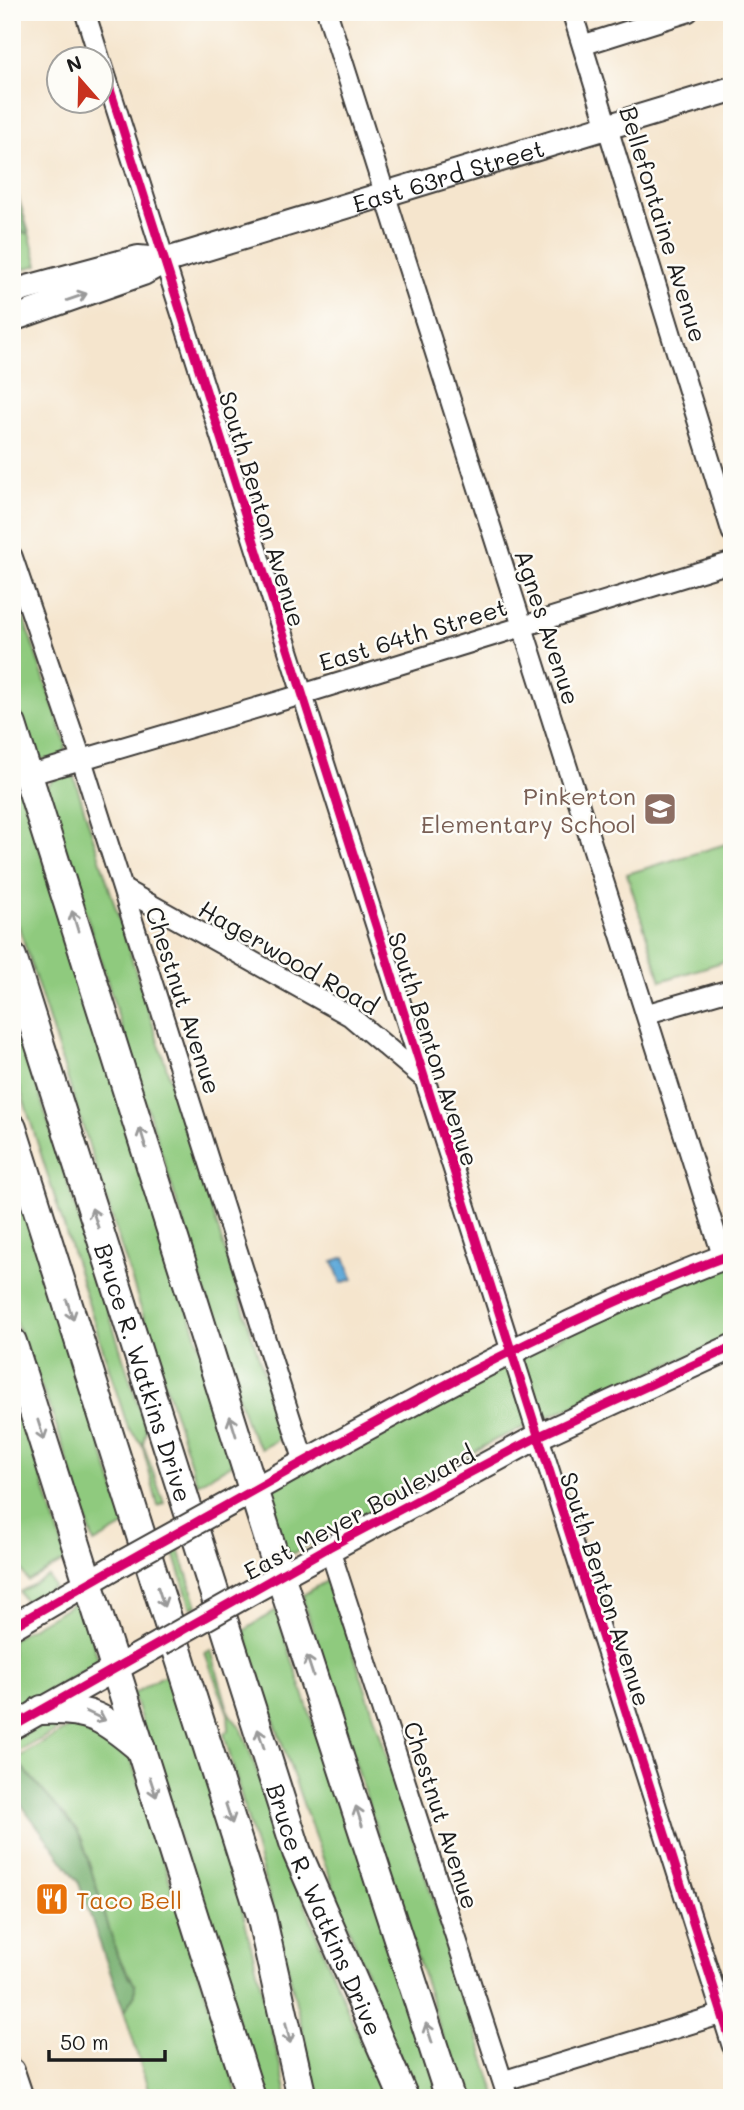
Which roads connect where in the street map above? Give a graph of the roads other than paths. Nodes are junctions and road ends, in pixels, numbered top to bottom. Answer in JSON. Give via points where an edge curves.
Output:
{"nodes":[{"id":1,"x":85,"y":12,"type":"edge"},
{"id":2,"x":327,"y":12,"type":"edge"},
{"id":3,"x":572,"y":12,"type":"edge"},
{"id":4,"x":688,"y":12,"type":"edge"},
{"id":5,"x":583,"y":45,"type":"junction"},
{"id":6,"x":96,"y":46,"type":"edge"},
{"id":7,"x":732,"y":89,"type":"edge"},
{"id":8,"x":116,"y":109,"type":"edge"},
{"id":9,"x":609,"y":126,"type":"junction"},
{"id":10,"x":385,"y":193,"type":"junction"},
{"id":11,"x":164,"y":261,"type":"junction"},
{"id":12,"x":12,"y":292,"type":"edge"},
{"id":13,"x":12,"y":319,"type":"edge"},
{"id":14,"x":732,"y":532,"type":"edge"},
{"id":15,"x":12,"y":556,"type":"edge"},
{"id":16,"x":732,"y":562,"type":"edge"},
{"id":17,"x":521,"y":625,"type":"junction"},
{"id":18,"x":301,"y":695,"type":"junction"},
{"id":19,"x":12,"y":725,"type":"edge"},
{"id":20,"x":82,"y":761,"type":"junction"},
{"id":21,"x":29,"y":775,"type":"junction"},
{"id":22,"x":123,"y":889,"type":"junction"},
{"id":23,"x":12,"y":957,"type":"edge"},
{"id":24,"x":732,"y":989,"type":"edge"},
{"id":25,"x":646,"y":1014,"type":"junction"},
{"id":26,"x":423,"y":1078,"type":"junction"},
{"id":27,"x":12,"y":1128,"type":"edge"},
{"id":28,"x":727,"y":1255,"type":"edge"},
{"id":29,"x":12,"y":1342,"type":"edge"},
{"id":30,"x":732,"y":1347,"type":"edge"},
{"id":31,"x":510,"y":1352,"type":"junction"},
{"id":32,"x":537,"y":1437,"type":"junction"},
{"id":33,"x":304,"y":1461,"type":"junction"},
{"id":34,"x":253,"y":1491,"type":"junction"},
{"id":35,"x":329,"y":1547,"type":"junction"},
{"id":36,"x":280,"y":1575,"type":"junction"},
{"id":37,"x":90,"y":1581,"type":"junction"},
{"id":38,"x":12,"y":1627,"type":"edge"},
{"id":39,"x":116,"y":1667,"type":"junction"},
{"id":40,"x":42,"y":1710,"type":"junction"},
{"id":41,"x":12,"y":1727,"type":"edge"},
{"id":42,"x":141,"y":1749,"type":"junction"},
{"id":43,"x":727,"y":2012,"type":"edge"},
{"id":44,"x":732,"y":2045,"type":"edge"},
{"id":45,"x":12,"y":2071,"type":"edge"},
{"id":46,"x":505,"y":2090,"type":"edge"},
{"id":47,"x":21,"y":2098,"type":"edge"},
{"id":48,"x":251,"y":2098,"type":"edge"},
{"id":49,"x":302,"y":2098,"type":"edge"},
{"id":50,"x":404,"y":2098,"type":"edge"},
{"id":51,"x":450,"y":2098,"type":"edge"}],
"edges":[{"from":1,"to":6,"type":"street","name":"South Benton Avenue"},
{"from":2,"to":10,"type":"street","name":"Agnes Avenue"},
{"from":3,"to":5,"type":"street","name":"Bellefontaine Avenue"},
{"from":4,"to":5,"type":"street"},
{"from":5,"to":9,"type":"street","name":"Bellefontaine Avenue"},
{"from":7,"to":9,"type":"main road","name":"East 63rd Street"},
{"from":8,"to":11,"type":"street","name":"South Benton Avenue"},
{"from":9,"to":10,"type":"main road","name":"East 63rd Street"},
{"from":9,"to":14,"type":"street","name":"Bellefontaine Avenue"},
{"from":10,"to":11,"type":"main road","name":"East 63rd Street"},
{"from":10,"to":17,"type":"street","name":"Agnes Avenue"},
{"from":11,"to":12,"type":"main road","name":"East 63rd Street","via":[[138,258]]},
{"from":13,"to":11,"type":"main road","name":"East 63rd Street","one_way":true,"via":[[143,273]]},
{"from":11,"to":18,"type":"street","name":"South Benton Avenue"},
{"from":15,"to":20,"type":"street","name":"Chestnut Avenue"},
{"from":16,"to":17,"type":"street","name":"East 64th Street"},
{"from":17,"to":18,"type":"street","name":"East 64th Street"},
{"from":17,"to":25,"type":"street","name":"Agnes Avenue"},
{"from":18,"to":20,"type":"street","name":"East 64th Street"},
{"from":18,"to":26,"type":"street","name":"South Benton Avenue"},
{"from":19,"to":21,"type":"highway"},
{"from":20,"to":21,"type":"street","name":"East 64th Street"},
{"from":20,"to":22,"type":"street","name":"Chestnut Avenue"},
{"from":34,"to":21,"type":"highway","one_way":true},
{"from":22,"to":26,"type":"street","name":"Hagerwood Road","via":[[350,1016]]},
{"from":22,"to":33,"type":"street","name":"Chestnut Avenue"},
{"from":50,"to":23,"type":"highway","name":"Bruce R. Watkins Drive","one_way":true,"via":[[297,1852]]},
{"from":24,"to":25,"type":"street"},
{"from":25,"to":28,"type":"street","name":"Agnes Avenue"},
{"from":26,"to":31,"type":"street","name":"South Benton Avenue"},
{"from":27,"to":49,"type":"highway","name":"Bruce R. Watkins Drive","one_way":true,"via":[[261,1916]]},
{"from":28,"to":31,"type":"main road"},
{"from":29,"to":37,"type":"highway","one_way":true},
{"from":30,"to":32,"type":"main road","name":"East Meyer Boulevard"},
{"from":31,"to":32,"type":"street","name":"South Benton Avenue"},
{"from":31,"to":33,"type":"main road"},
{"from":32,"to":35,"type":"main road","name":"East Meyer Boulevard"},
{"from":32,"to":43,"type":"street","name":"South Benton Avenue"},
{"from":33,"to":34,"type":"main road"},
{"from":34,"to":36,"type":"highway"},
{"from":34,"to":37,"type":"main road","bridge":true},
{"from":35,"to":36,"type":"main road","name":"East Meyer Boulevard"},
{"from":35,"to":46,"type":"street","name":"Chestnut Avenue"},
{"from":36,"to":39,"type":"main road","name":"East Meyer Boulevard","bridge":true},
{"from":51,"to":36,"type":"highway","one_way":true},
{"from":37,"to":38,"type":"main road"},
{"from":37,"to":39,"type":"highway"},
{"from":39,"to":40,"type":"main road","name":"East Meyer Boulevard"},
{"from":39,"to":42,"type":"highway"},
{"from":40,"to":41,"type":"main road","name":"East Meyer Boulevard"},
{"from":40,"to":42,"type":"highway","one_way":true,"via":[[89,1712]]},
{"from":42,"to":48,"type":"highway","one_way":true},
{"from":43,"to":44,"type":"street","name":"South Benton Avenue"},
{"from":43,"to":46,"type":"street"},
{"from":45,"to":47,"type":"main road"}]}
